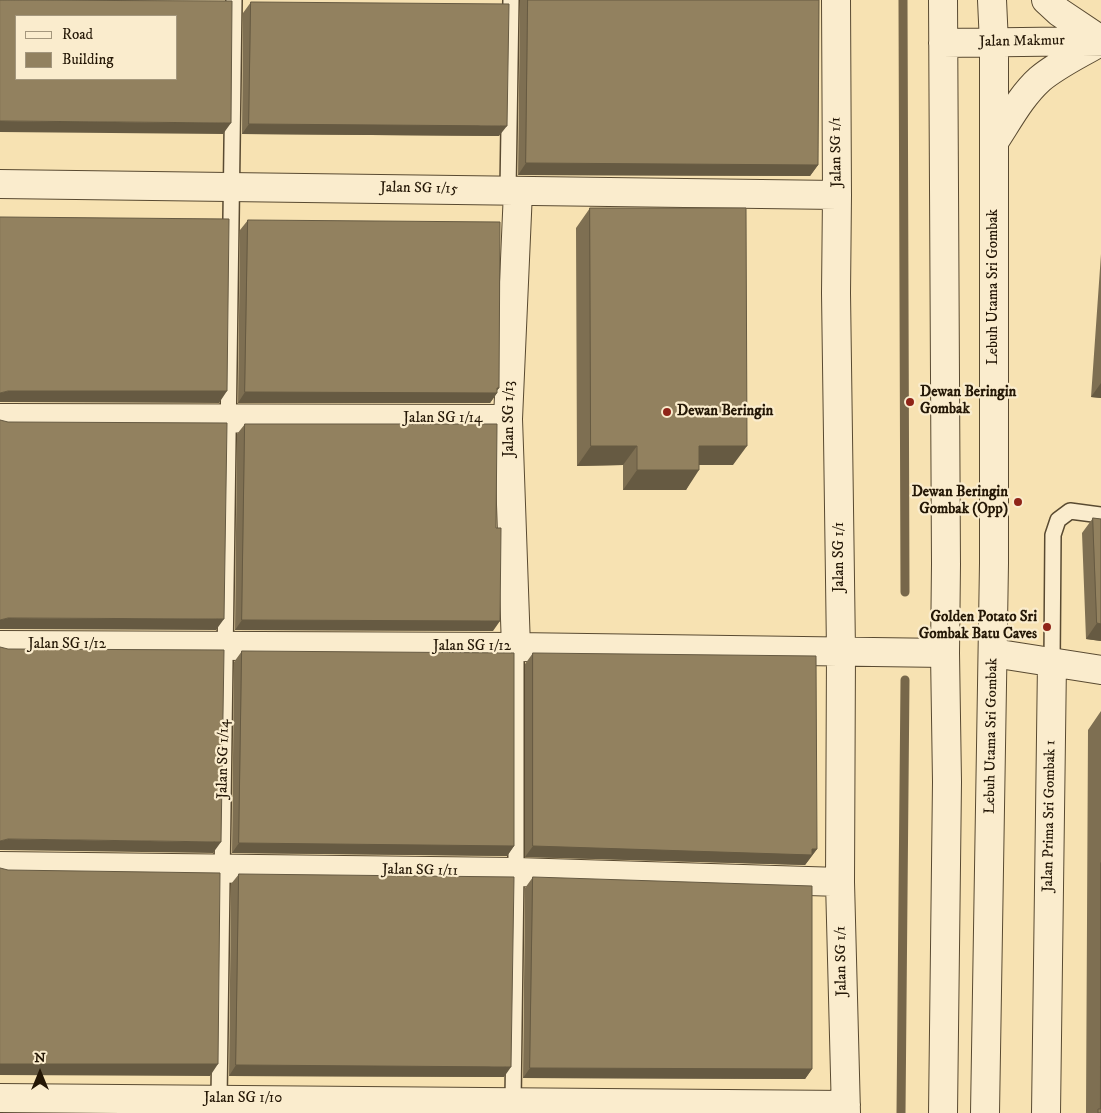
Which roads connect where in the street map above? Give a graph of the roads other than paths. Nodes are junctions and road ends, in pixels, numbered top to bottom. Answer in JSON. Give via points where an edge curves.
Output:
{"nodes":[{"id":1,"x":234,"y":0,"type":"edge"},
{"id":2,"x":511,"y":0,"type":"edge"},
{"id":3,"x":836,"y":0,"type":"edge"},
{"id":4,"x":943,"y":0,"type":"edge"},
{"id":5,"x":992,"y":0,"type":"edge"},
{"id":6,"x":1046,"y":0,"type":"edge"},
{"id":7,"x":1101,"y":40,"type":"edge"},
{"id":8,"x":943,"y":43,"type":"junction"},
{"id":9,"x":994,"y":43,"type":"junction"},
{"id":10,"x":994,"y":142,"type":"junction"},
{"id":11,"x":0,"y":184,"type":"edge"},
{"id":12,"x":232,"y":187,"type":"junction"},
{"id":13,"x":513,"y":191,"type":"junction"},
{"id":14,"x":838,"y":195,"type":"junction"},
{"id":15,"x":0,"y":418,"type":"edge"},
{"id":16,"x":229,"y":419,"type":"junction"},
{"id":17,"x":508,"y":419,"type":"junction"},
{"id":18,"x":1101,"y":516,"type":"edge"},
{"id":19,"x":0,"y":645,"type":"edge"},
{"id":20,"x":226,"y":646,"type":"junction"},
{"id":21,"x":516,"y":647,"type":"junction"},
{"id":22,"x":841,"y":651,"type":"junction"},
{"id":23,"x":945,"y":653,"type":"junction"},
{"id":24,"x":993,"y":653,"type":"junction"},
{"id":25,"x":1052,"y":662,"type":"junction"},
{"id":26,"x":1101,"y":670,"type":"edge"},
{"id":27,"x":0,"y":866,"type":"edge"},
{"id":28,"x":222,"y":868,"type":"junction"},
{"id":29,"x":516,"y":872,"type":"junction"},
{"id":30,"x":840,"y":882,"type":"junction"},
{"id":31,"x":0,"y":1098,"type":"edge"},
{"id":32,"x":219,"y":1099,"type":"junction"},
{"id":33,"x":513,"y":1107,"type":"edge"},
{"id":34,"x":846,"y":1109,"type":"edge"},
{"id":35,"x":943,"y":1113,"type":"edge"},
{"id":36,"x":985,"y":1113,"type":"edge"},
{"id":37,"x":1046,"y":1113,"type":"edge"}],
"edges":[{"from":1,"to":12,"type":"lane","name":"Jalan SG 1/14"},
{"from":2,"to":13,"type":"lane","name":"Jalan SG 1/13"},
{"from":3,"to":14,"type":"street","name":"Jalan SG 1/1"},
{"from":4,"to":8,"type":"street"},
{"from":5,"to":9,"type":"street","name":"Lebuh Utama Sri Gombak"},
{"from":6,"to":7,"type":"street"},
{"from":7,"to":9,"type":"street","name":"Jalan Makmur"},
{"from":7,"to":10,"type":"street","via":[[1039,80]]},
{"from":8,"to":9,"type":"street","name":"Jalan Makmur"},
{"from":8,"to":23,"type":"street"},
{"from":9,"to":10,"type":"street","name":"Lebuh Utama Sri Gombak"},
{"from":10,"to":24,"type":"street","name":"Lebuh Utama Sri Gombak"},
{"from":11,"to":12,"type":"street","name":"Jalan SG 1/15"},
{"from":12,"to":13,"type":"street","name":"Jalan SG 1/15"},
{"from":12,"to":16,"type":"lane","name":"Jalan SG 1/14"},
{"from":13,"to":14,"type":"street","name":"Jalan SG 1/15"},
{"from":13,"to":17,"type":"street","name":"Jalan SG 1/13"},
{"from":14,"to":22,"type":"street","name":"Jalan SG 1/1","via":[[836,293]]},
{"from":15,"to":16,"type":"street","name":"Jalan SG 1/14"},
{"from":16,"to":17,"type":"street","name":"Jalan SG 1/14"},
{"from":16,"to":20,"type":"lane","name":"Jalan SG 1/14"},
{"from":17,"to":21,"type":"street","name":"Jalan SG 1/13"},
{"from":18,"to":25,"type":"lane","name":"Jalan Prima Sri Gombak 1","via":[[1070,512],[1058,520],[1053,534]]},
{"from":19,"to":20,"type":"street","name":"Jalan SG 1/12"},
{"from":20,"to":21,"type":"street","name":"Jalan SG 1/12"},
{"from":20,"to":28,"type":"lane","name":"Jalan SG 1/14"},
{"from":21,"to":22,"type":"street","name":"Jalan SG 1/12"},
{"from":21,"to":29,"type":"lane"},
{"from":22,"to":23,"type":"street","name":"Jalan SG 1/12"},
{"from":22,"to":30,"type":"street","name":"Jalan SG 1/1"},
{"from":23,"to":35,"type":"street","via":[[947,792]]},
{"from":24,"to":25,"type":"street"},
{"from":24,"to":36,"type":"street","name":"Lebuh Utama Sri Gombak"},
{"from":25,"to":26,"type":"street"},
{"from":25,"to":37,"type":"street","name":"Jalan Prima Sri Gombak 1"},
{"from":27,"to":28,"type":"street","name":"Jalan SG 1/11"},
{"from":28,"to":29,"type":"street","name":"Jalan SG 1/11"},
{"from":28,"to":32,"type":"lane","name":"Jalan SG 1/14"},
{"from":29,"to":30,"type":"street","name":"Jalan SG 1/11"},
{"from":29,"to":33,"type":"lane"},
{"from":30,"to":34,"type":"street","name":"Jalan SG 1/1"},
{"from":31,"to":32,"type":"street","name":"Jalan SG 1/10"},
{"from":32,"to":33,"type":"street","name":"Jalan SG 1/10"},
{"from":33,"to":34,"type":"street","name":"Jalan SG 1/10"}]}
